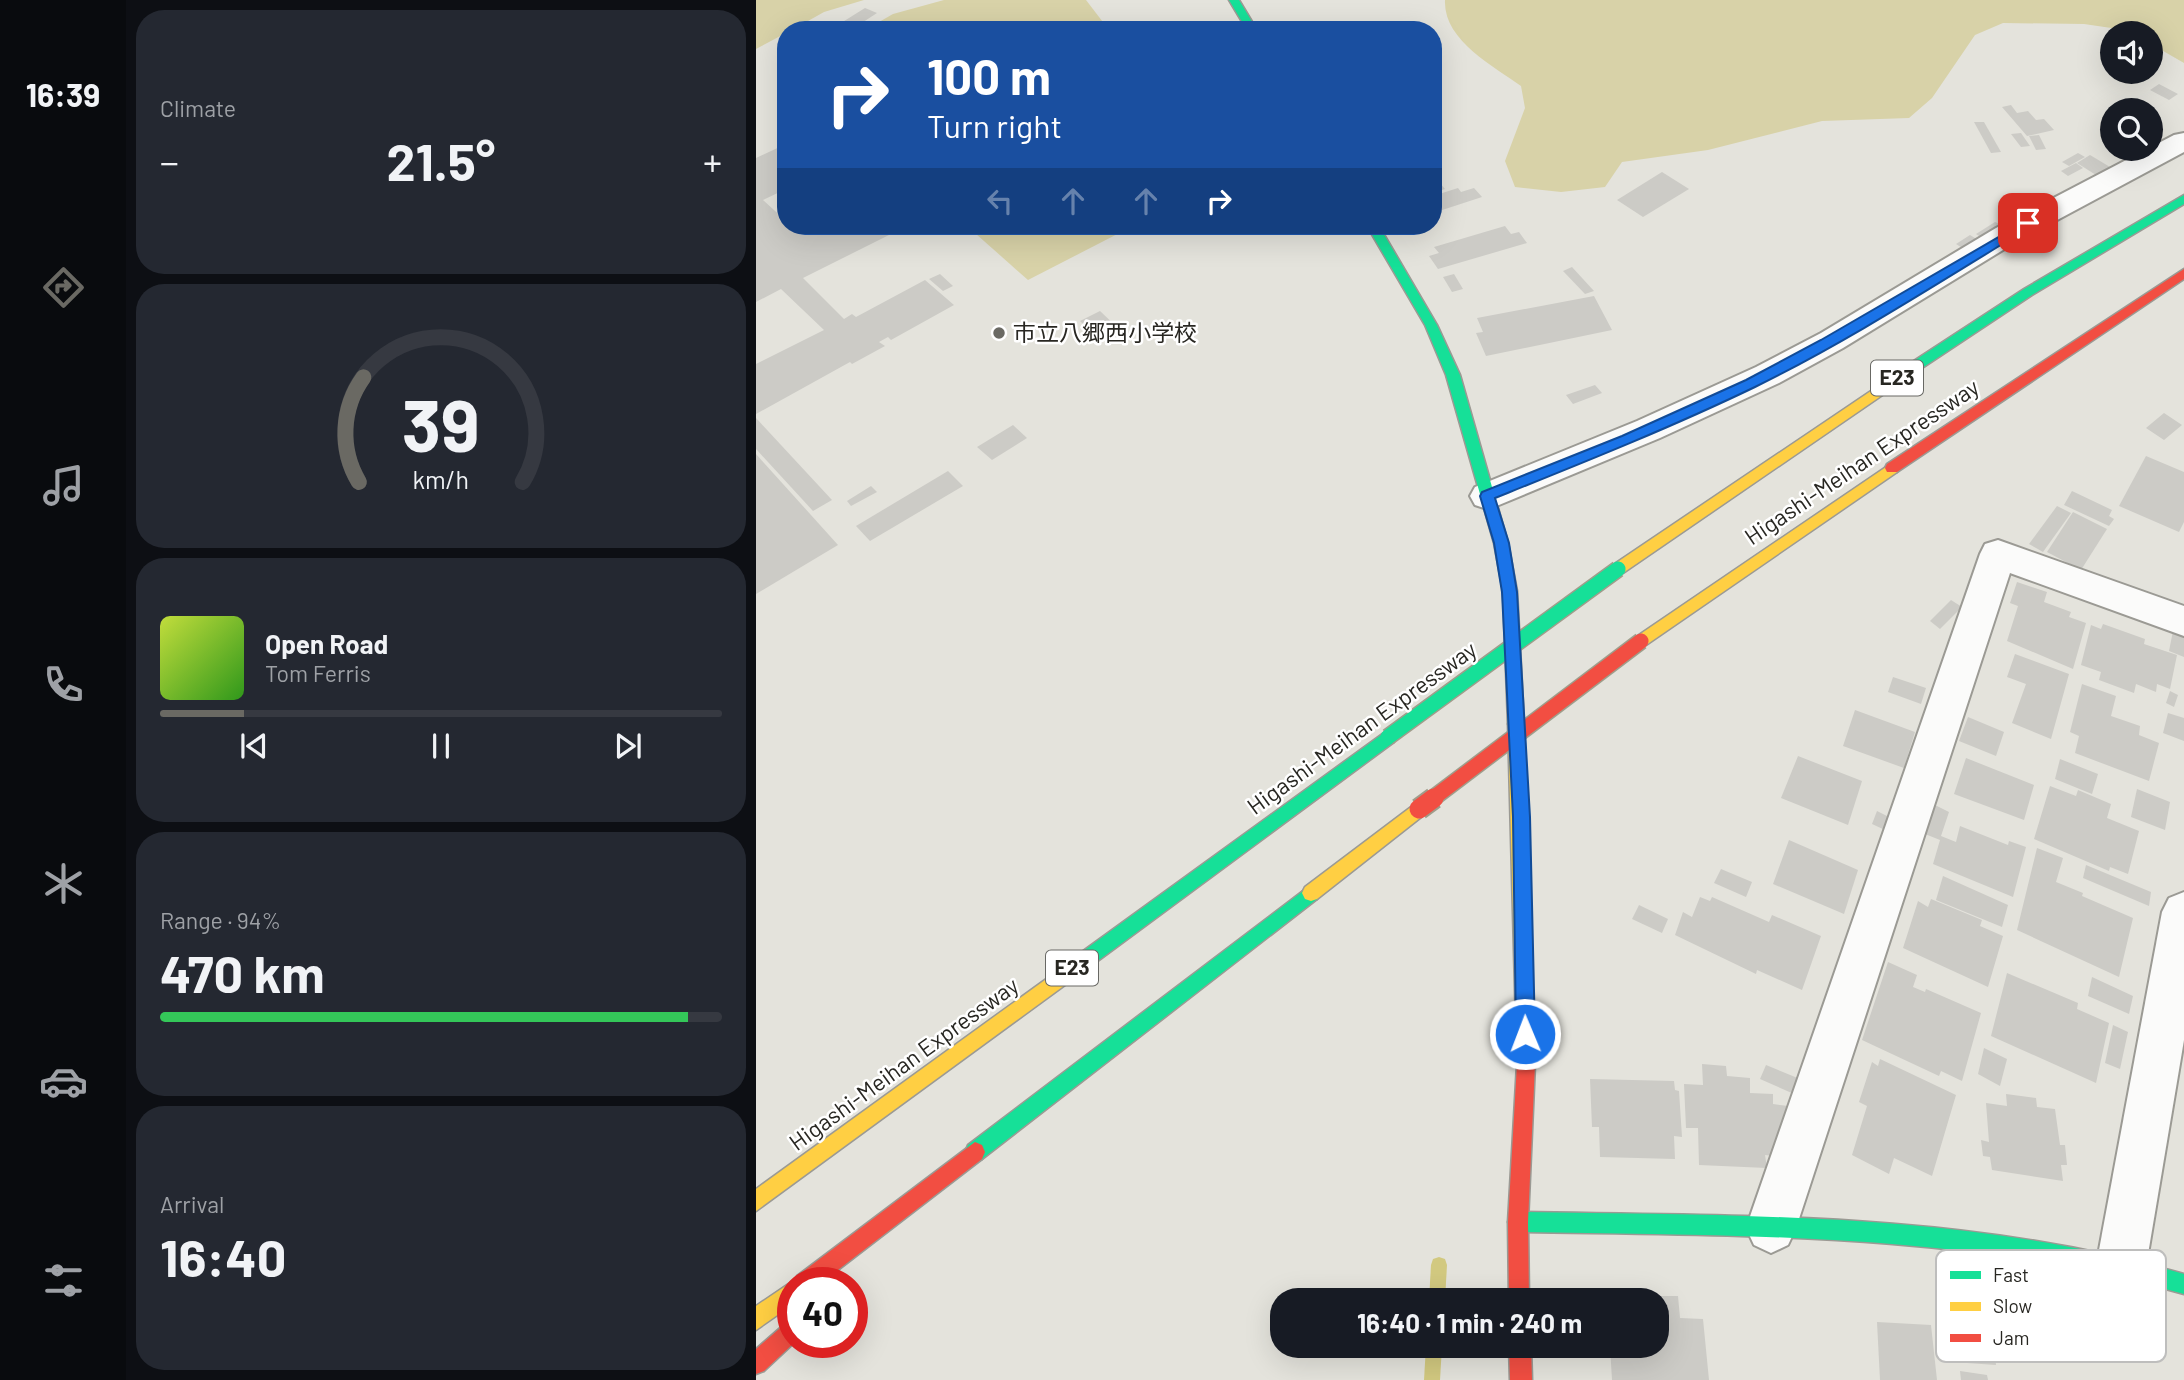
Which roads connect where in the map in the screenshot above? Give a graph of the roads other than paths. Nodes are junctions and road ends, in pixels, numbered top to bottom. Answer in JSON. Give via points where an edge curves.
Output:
{"nodes":[{"id":1,"x":1234,"y":0,"type":"edge"},
{"id":2,"x":1247,"y":21,"type":"edge"},
{"id":3,"x":2184,"y":141,"type":"edge"},
{"id":4,"x":2184,"y":199,"type":"edge"},
{"id":5,"x":1378,"y":235,"type":"edge"},
{"id":6,"x":2184,"y":273,"type":"edge"},
{"id":7,"x":1487,"y":496,"type":"junction"},
{"id":8,"x":2184,"y":621,"type":"edge"},
{"id":9,"x":2184,"y":912,"type":"edge"},
{"id":10,"x":2179,"y":960,"type":"edge"},
{"id":11,"x":1077,"y":965,"type":"junction"},
{"id":12,"x":1114,"y":1048,"type":"junction"},
{"id":13,"x":848,"y":1114,"type":"dead end"},
{"id":14,"x":950,"y":1192,"type":"dead end"},
{"id":15,"x":756,"y":1201,"type":"edge"},
{"id":16,"x":1518,"y":1222,"type":"junction"},
{"id":17,"x":1771,"y":1228,"type":"junction"},
{"id":18,"x":2040,"y":1250,"type":"edge"},
{"id":19,"x":2124,"y":1250,"type":"edge"},
{"id":20,"x":825,"y":1267,"type":"edge"},
{"id":21,"x":2166,"y":1279,"type":"edge"},
{"id":22,"x":2184,"y":1284,"type":"edge"},
{"id":23,"x":1519,"y":1288,"type":"edge"},
{"id":24,"x":777,"y":1303,"type":"edge"},
{"id":25,"x":756,"y":1319,"type":"edge"},
{"id":26,"x":777,"y":1344,"type":"edge"},
{"id":27,"x":1520,"y":1358,"type":"edge"},
{"id":28,"x":756,"y":1363,"type":"edge"},
{"id":29,"x":1521,"y":1380,"type":"edge"}],
"edges":[{"from":1,"to":2,"type":"main road"},
{"from":3,"to":7,"type":"street","via":[[2006,235],[1762,377]]},
{"from":4,"to":11,"type":"main road","name":"Higashi-Meihan Expressway","number":"E23","bridge":true,"via":[[1982,322],[1618,569]]},
{"from":5,"to":7,"type":"main road","via":[[1431,325],[1453,375]]},
{"from":6,"to":12,"type":"main road","name":"Higashi-Meihan Expressway","bridge":true,"via":[[1641,641]]},
{"from":7,"to":16,"type":"main road","via":[[1510,592],[1521,817],[1527,1088]]},
{"from":8,"to":17,"type":"street","via":[[1998,554]]},
{"from":9,"to":10,"type":"street"},
{"from":10,"to":19,"type":"street"},
{"from":11,"to":13,"type":"main road"},
{"from":11,"to":15,"type":"main road","name":"Higashi-Meihan Expressway","number":"E23"},
{"from":12,"to":14,"type":"main road"},
{"from":12,"to":20,"type":"main road","name":"Higashi-Meihan Expressway"},
{"from":16,"to":17,"type":"main road"},
{"from":16,"to":23,"type":"main road"},
{"from":17,"to":18,"type":"main road","via":[[1948,1238]]},
{"from":21,"to":22,"type":"main road"},
{"from":24,"to":25,"type":"main road"},
{"from":26,"to":28,"type":"main road"},
{"from":27,"to":29,"type":"main road"}]}
